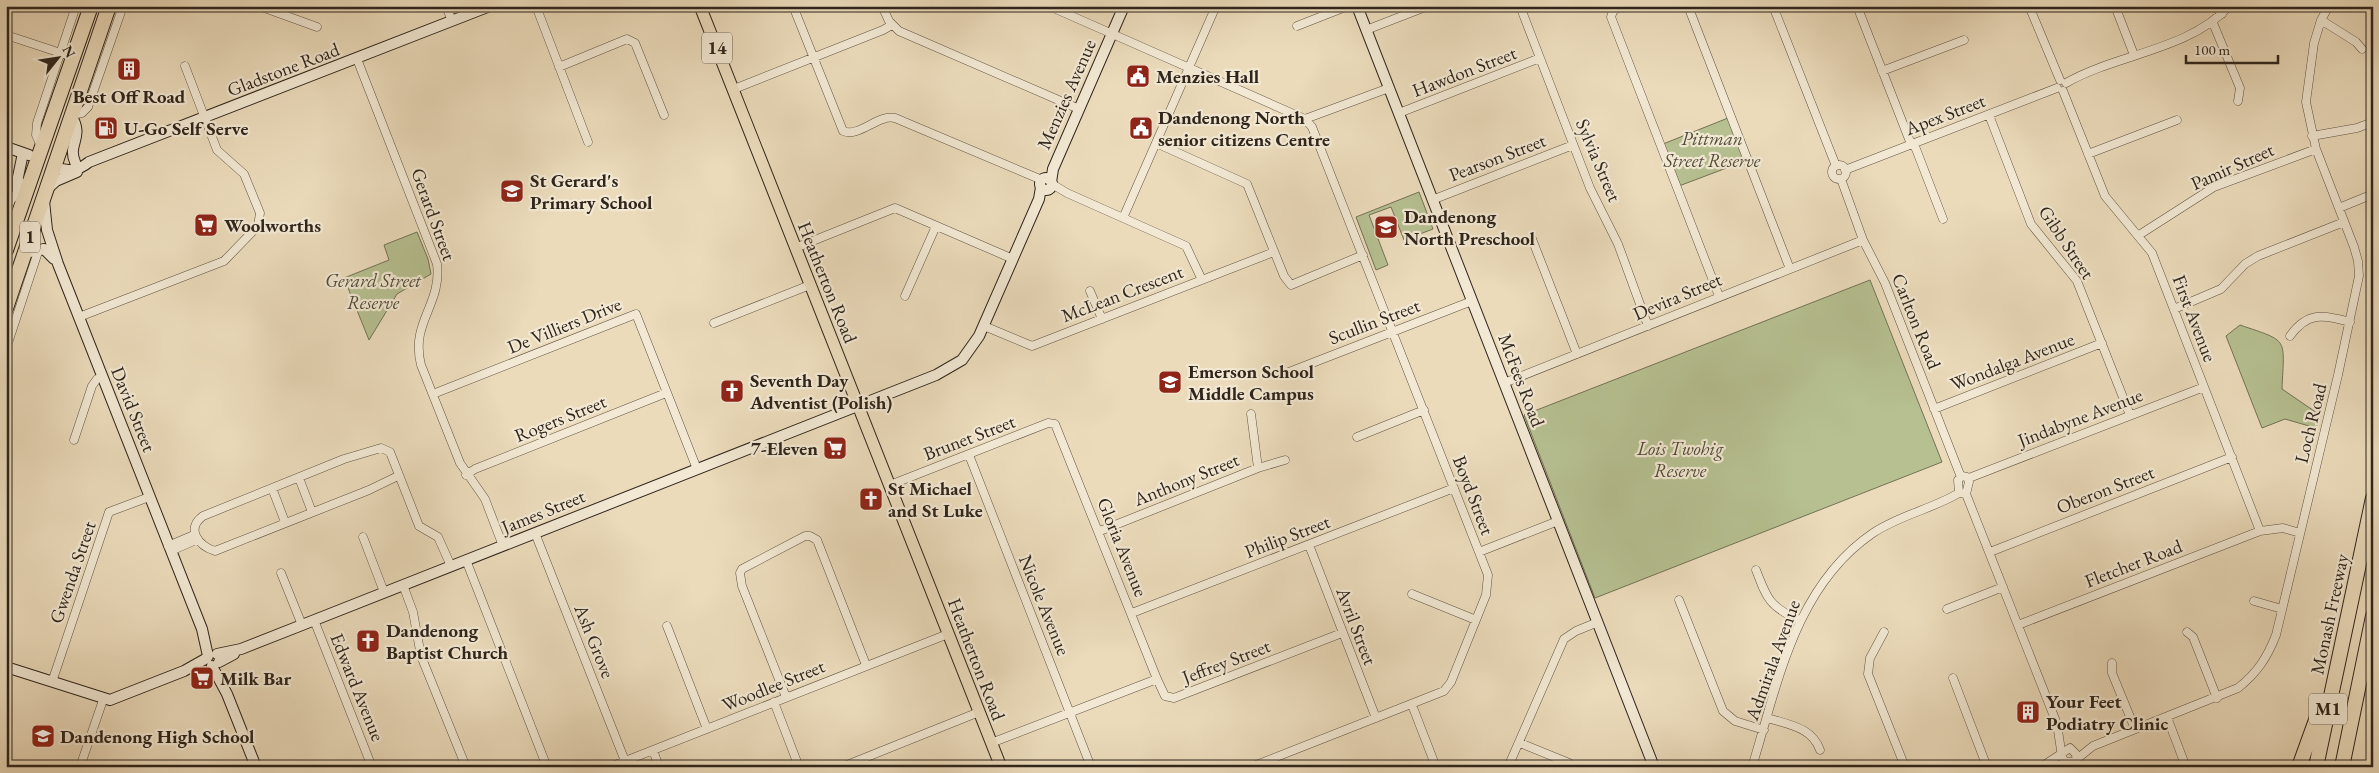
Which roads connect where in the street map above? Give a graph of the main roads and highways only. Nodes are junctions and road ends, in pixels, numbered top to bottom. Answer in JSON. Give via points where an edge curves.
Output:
{"nodes":[{"id":1,"x":90,"y":6,"type":"edge"},
{"id":2,"x":109,"y":6,"type":"edge"},
{"id":3,"x":700,"y":6,"type":"edge"},
{"id":4,"x":33,"y":152,"type":"junction"},
{"id":5,"x":55,"y":164,"type":"junction"},
{"id":6,"x":6,"y":250,"type":"edge"},
{"id":7,"x":6,"y":308,"type":"edge"},
{"id":8,"x":2373,"y":498,"type":"edge"},
{"id":9,"x":2373,"y":616,"type":"edge"},
{"id":10,"x":2340,"y":651,"type":"junction"},
{"id":11,"x":1000,"y":767,"type":"edge"},
{"id":12,"x":2299,"y":767,"type":"edge"},
{"id":13,"x":2316,"y":767,"type":"edge"},
{"id":14,"x":2342,"y":767,"type":"edge"}],
"edges":[{"from":1,"to":4,"type":"highway","number":"1","via":[[73,57]]},
{"from":2,"to":5,"type":"highway","number":"1"},
{"from":3,"to":11,"type":"main road","name":"Heatherton Road","number":"14"},
{"from":4,"to":5,"type":"highway"},
{"from":4,"to":6,"type":"highway","number":"1"},
{"from":5,"to":7,"type":"highway","number":"1"},
{"from":8,"to":10,"type":"highway","name":"Monash Freeway","number":"M1"},
{"from":9,"to":14,"type":"highway","number":"M1"},
{"from":10,"to":12,"type":"highway"},
{"from":10,"to":13,"type":"highway","name":"Monash Freeway","number":"M1"}]}
